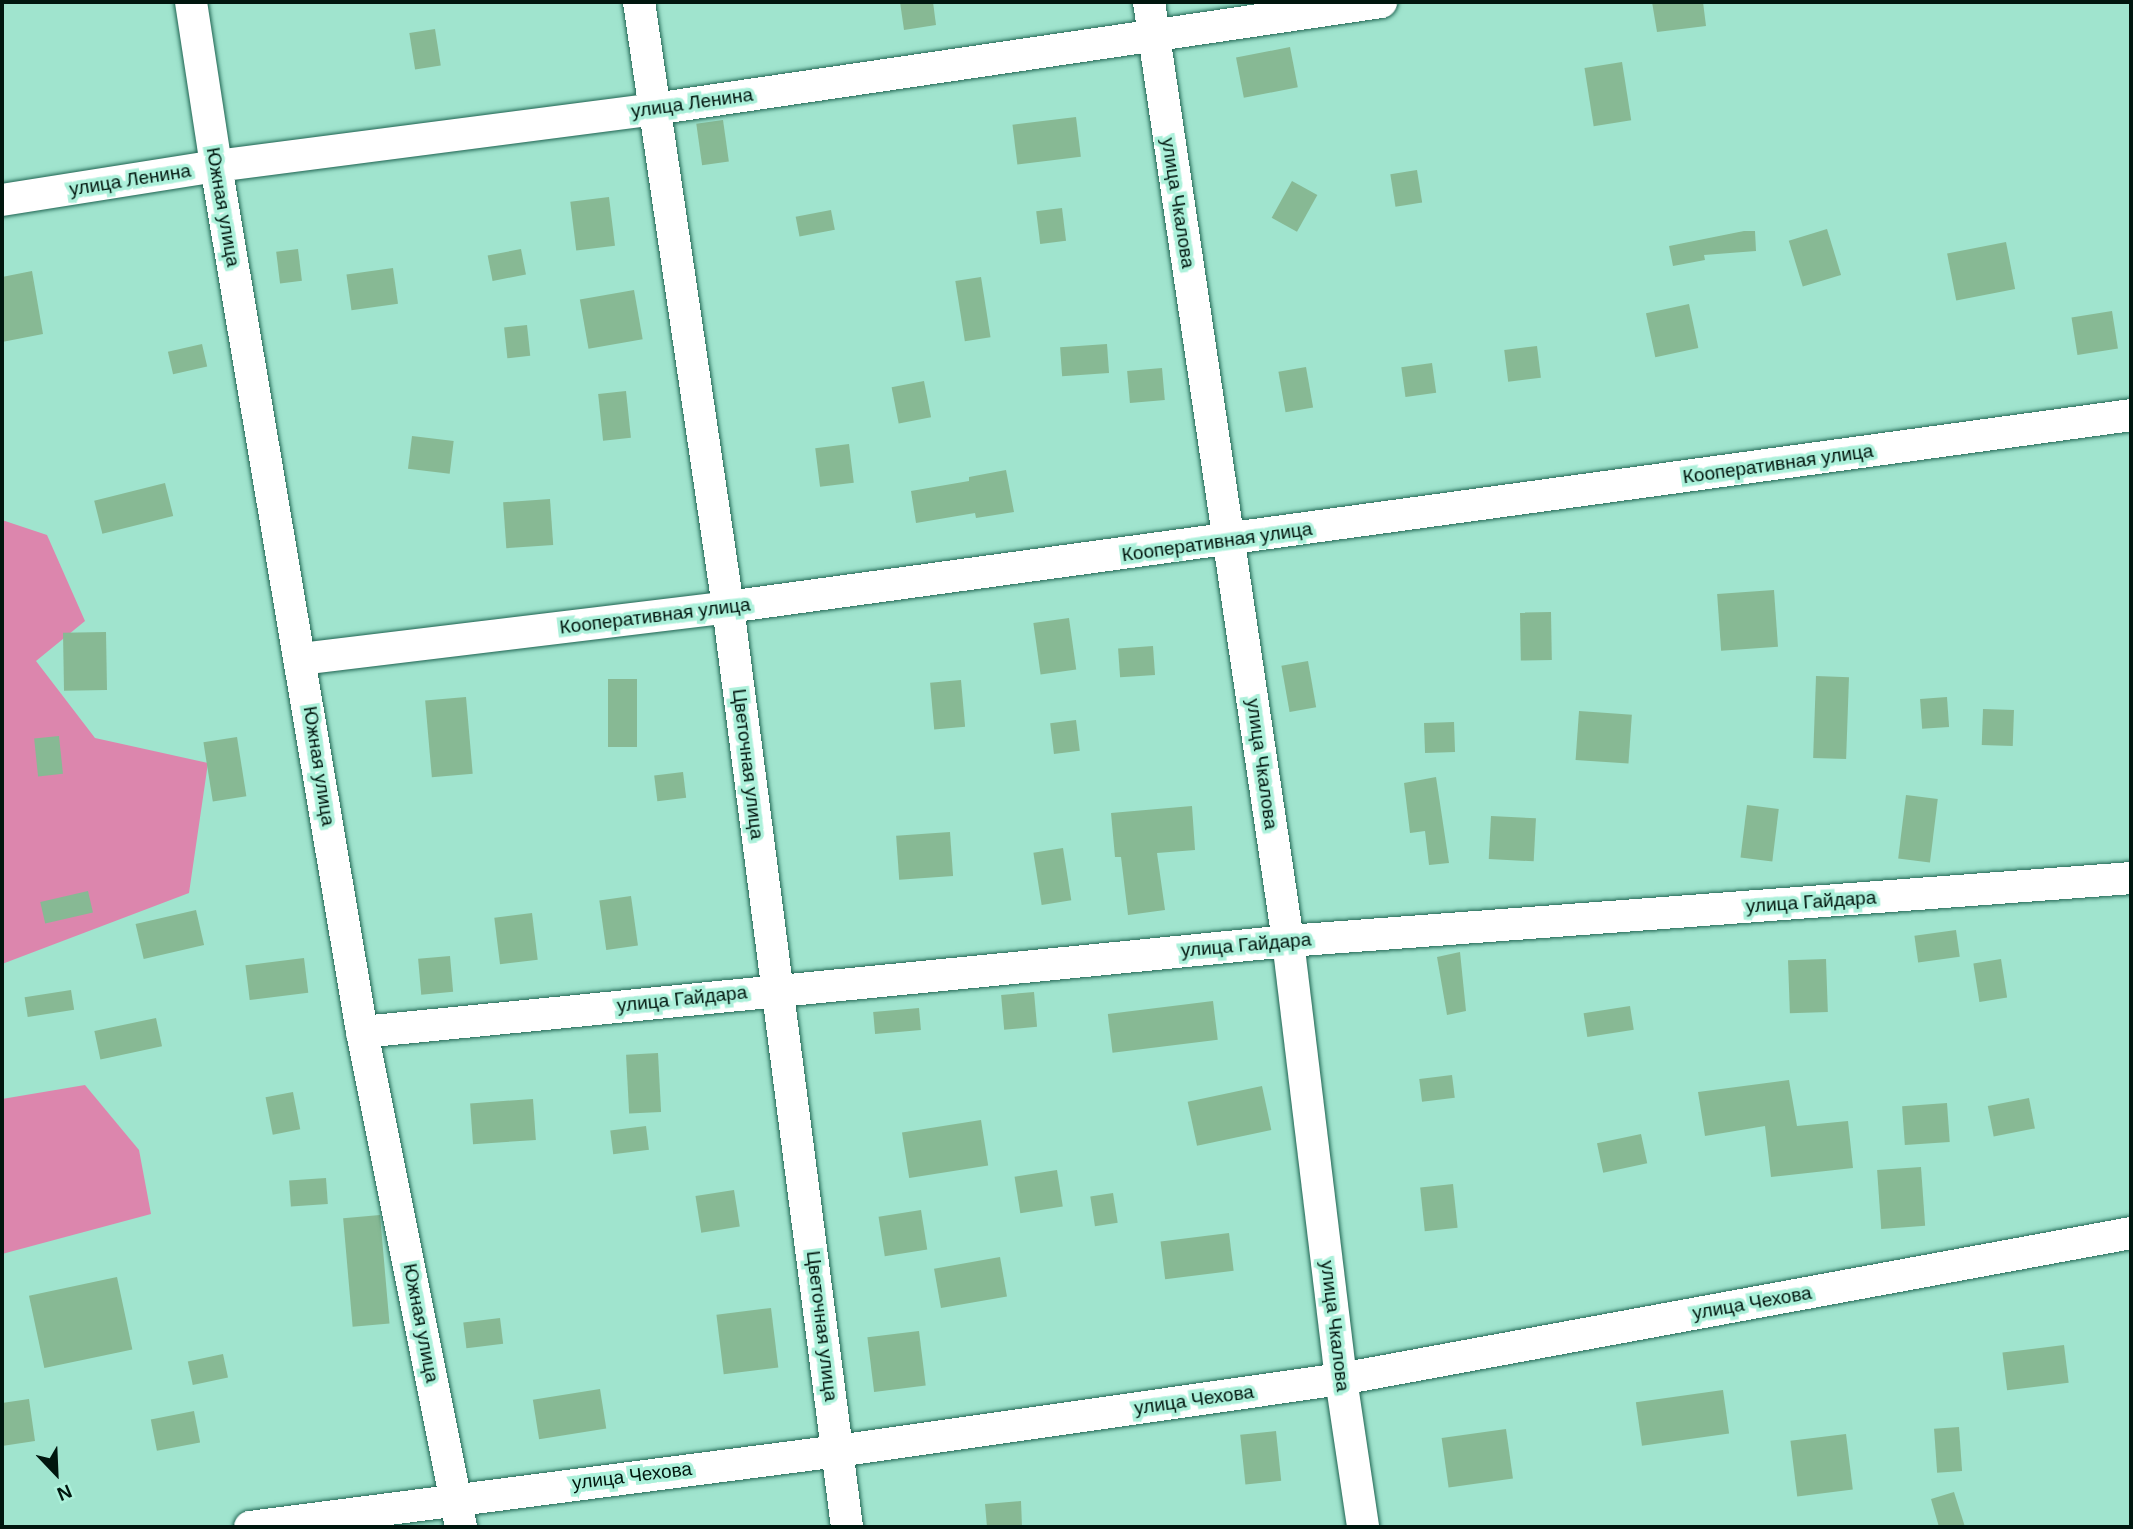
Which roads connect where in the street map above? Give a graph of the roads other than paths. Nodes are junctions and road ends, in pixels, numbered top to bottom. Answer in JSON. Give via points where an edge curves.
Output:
{"nodes":[{"id":1,"x":191,"y":2,"type":"edge"},
{"id":2,"x":639,"y":2,"type":"edge"},
{"id":3,"x":1149,"y":2,"type":"edge"},
{"id":4,"x":1381,"y":2,"type":"edge"},
{"id":5,"x":1153,"y":34,"type":"junction"},
{"id":6,"x":653,"y":109,"type":"junction"},
{"id":7,"x":216,"y":166,"type":"junction"},
{"id":8,"x":2,"y":200,"type":"edge"},
{"id":9,"x":2131,"y":415,"type":"edge"},
{"id":10,"x":1230,"y":540,"type":"junction"},
{"id":11,"x":728,"y":607,"type":"junction"},
{"id":12,"x":301,"y":659,"type":"junction"},
{"id":13,"x":2131,"y":878,"type":"edge"},
{"id":14,"x":1287,"y":941,"type":"junction"},
{"id":15,"x":778,"y":989,"type":"junction"},
{"id":16,"x":362,"y":1032,"type":"junction"},
{"id":17,"x":2131,"y":1233,"type":"edge"},
{"id":18,"x":1341,"y":1380,"type":"junction"},
{"id":19,"x":838,"y":1451,"type":"junction"},
{"id":20,"x":458,"y":1513,"type":"edge"},
{"id":21,"x":250,"y":1527,"type":"edge"},
{"id":22,"x":847,"y":1527,"type":"edge"},
{"id":23,"x":1363,"y":1527,"type":"edge"}],
"edges":[{"from":1,"to":7,"type":"street","name":"Южная улица"},
{"from":2,"to":6,"type":"street","name":"Цветочная улица"},
{"from":3,"to":5,"type":"street","name":"улица Чкалова"},
{"from":4,"to":5,"type":"street","name":"улица Ленина"},
{"from":5,"to":6,"type":"street","name":"улица Ленина"},
{"from":5,"to":10,"type":"street","name":"улица Чкалова"},
{"from":6,"to":7,"type":"street","name":"улица Ленина"},
{"from":6,"to":11,"type":"street","name":"Цветочная улица"},
{"from":7,"to":8,"type":"street","name":"улица Ленина"},
{"from":7,"to":12,"type":"street","name":"Южная улица"},
{"from":9,"to":10,"type":"street","name":"Кооперативная улица"},
{"from":10,"to":11,"type":"street","name":"Кооперативная улица"},
{"from":10,"to":14,"type":"street","name":"улица Чкалова"},
{"from":11,"to":12,"type":"street","name":"Кооперативная улица"},
{"from":11,"to":15,"type":"street","name":"Цветочная улица"},
{"from":12,"to":16,"type":"street","name":"Южная улица"},
{"from":13,"to":14,"type":"street","name":"улица Гайдара"},
{"from":14,"to":15,"type":"street","name":"улица Гайдара"},
{"from":14,"to":18,"type":"street","name":"улица Чкалова"},
{"from":15,"to":16,"type":"street","name":"улица Гайдара"},
{"from":15,"to":19,"type":"street","name":"Цветочная улица"},
{"from":16,"to":20,"type":"street","name":"Южная улица"},
{"from":17,"to":18,"type":"street","name":"улица Чехова"},
{"from":18,"to":19,"type":"street","name":"улица Чехова"},
{"from":18,"to":23,"type":"street","name":"улица Чкалова"},
{"from":19,"to":20,"type":"street","name":"улица Чехова"},
{"from":19,"to":22,"type":"street","name":"Цветочная улица"},
{"from":20,"to":21,"type":"street","name":"улица Чехова"}]}
